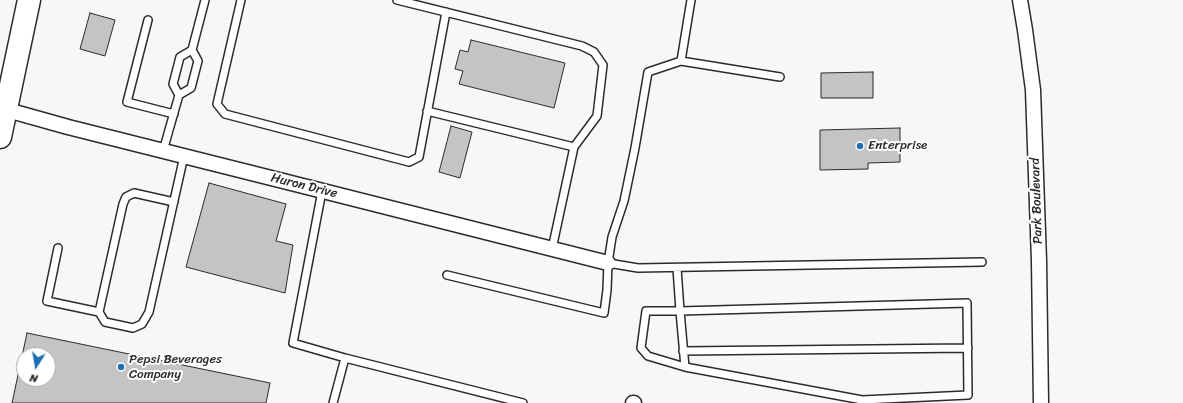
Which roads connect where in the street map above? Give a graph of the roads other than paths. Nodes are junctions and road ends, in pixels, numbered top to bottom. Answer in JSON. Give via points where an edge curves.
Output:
{"nodes":[{"id":1,"x":29,"y":0,"type":"edge"},
{"id":2,"x":205,"y":0,"type":"edge"},
{"id":3,"x":241,"y":0,"type":"edge"},
{"id":4,"x":397,"y":0,"type":"edge"},
{"id":5,"x":691,"y":0,"type":"edge"},
{"id":6,"x":1020,"y":0,"type":"edge"},
{"id":7,"x":446,"y":12,"type":"junction"},
{"id":8,"x":148,"y":20,"type":"dead end"},
{"id":9,"x":192,"y":50,"type":"junction"},
{"id":10,"x":681,"y":61,"type":"junction"},
{"id":11,"x":780,"y":77,"type":"dead end"},
{"id":12,"x":179,"y":95,"type":"junction"},
{"id":13,"x":3,"y":108,"type":"edge"},
{"id":14,"x":427,"y":111,"type":"junction"},
{"id":15,"x":174,"y":114,"type":"junction"},
{"id":16,"x":0,"y":137,"type":"edge"},
{"id":17,"x":574,"y":147,"type":"junction"},
{"id":18,"x":163,"y":151,"type":"junction"},
{"id":19,"x":184,"y":156,"type":"junction"},
{"id":20,"x":322,"y":191,"type":"junction"},
{"id":21,"x":174,"y":202,"type":"junction"},
{"id":22,"x":58,"y":248,"type":"dead end"},
{"id":23,"x":552,"y":249,"type":"junction"},
{"id":24,"x":982,"y":262,"type":"dead end"},
{"id":25,"x":608,"y":263,"type":"junction"},
{"id":26,"x":677,"y":268,"type":"junction"},
{"id":27,"x":447,"y":275,"type":"dead end"},
{"id":28,"x":680,"y":311,"type":"junction"},
{"id":29,"x":99,"y":312,"type":"junction"},
{"id":30,"x":968,"y":348,"type":"junction"},
{"id":31,"x":683,"y":351,"type":"junction"},
{"id":32,"x":345,"y":358,"type":"junction"},
{"id":33,"x":685,"y":367,"type":"junction"},
{"id":34,"x":333,"y":403,"type":"edge"},
{"id":35,"x":523,"y":403,"type":"edge"},
{"id":36,"x":1041,"y":403,"type":"edge"}],
"edges":[{"from":1,"to":13,"type":"main road"},
{"from":2,"to":9,"type":"lane"},
{"from":3,"to":14,"type":"lane","via":[[217,104],[225,114],[409,162],[419,157]]},
{"from":4,"to":7,"type":"lane"},
{"from":5,"to":10,"type":"lane"},
{"from":6,"to":36,"type":"street","name":"Park Boulevard","via":[[1033,90]]},
{"from":7,"to":14,"type":"lane"},
{"from":7,"to":17,"type":"lane","via":[[582,46],[594,52],[603,65],[597,116]]},
{"from":8,"to":15,"type":"lane","via":[[128,102]]},
{"from":9,"to":12,"type":"lane","via":[[198,61],[191,88]]},
{"from":9,"to":12,"type":"lane","via":[[180,57],[173,84]]},
{"from":10,"to":11,"type":"lane"},
{"from":10,"to":25,"type":"lane","via":[[648,72],[626,194],[612,237]]},
{"from":12,"to":15,"type":"lane"},
{"from":13,"to":16,"type":"main road"},
{"from":13,"to":18,"type":"street","name":"Huron Drive"},
{"from":14,"to":17,"type":"lane"},
{"from":15,"to":18,"type":"lane"},
{"from":17,"to":23,"type":"lane"},
{"from":18,"to":19,"type":"street","name":"Huron Drive"},
{"from":19,"to":20,"type":"street","name":"Huron Drive"},
{"from":19,"to":21,"type":"lane"},
{"from":20,"to":23,"type":"street","name":"Huron Drive"},
{"from":20,"to":32,"type":"lane","via":[[293,343]]},
{"from":21,"to":29,"type":"lane","via":[[134,193],[126,196]]},
{"from":21,"to":29,"type":"lane","via":[[149,312],[142,324],[133,328],[105,322]]},
{"from":22,"to":29,"type":"lane","via":[[47,301]]},
{"from":23,"to":25,"type":"street","name":"Huron Drive"},
{"from":24,"to":26,"type":"lane"},
{"from":25,"to":26,"type":"lane","via":[[638,268]]},
{"from":25,"to":27,"type":"lane","via":[[604,312]]},
{"from":26,"to":28,"type":"lane"},
{"from":28,"to":30,"type":"lane","via":[[967,303]]},
{"from":28,"to":31,"type":"lane"},
{"from":28,"to":33,"type":"lane","via":[[646,311],[641,348],[648,356]]},
{"from":30,"to":31,"type":"lane"},
{"from":30,"to":33,"type":"lane","via":[[968,395],[862,400]]},
{"from":31,"to":33,"type":"lane"},
{"from":32,"to":34,"type":"lane"},
{"from":32,"to":35,"type":"lane"}]}
